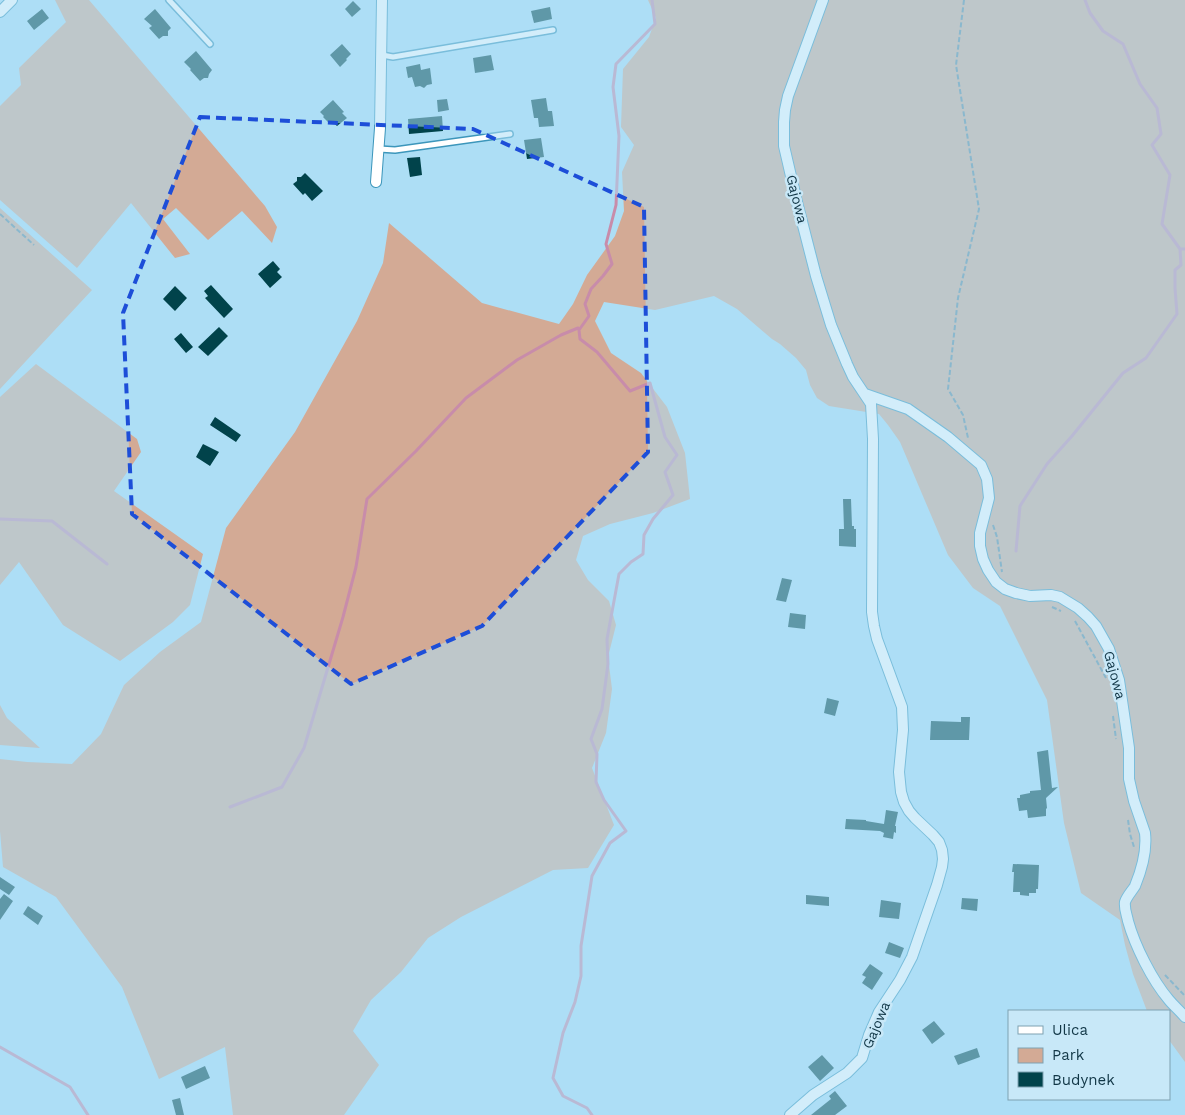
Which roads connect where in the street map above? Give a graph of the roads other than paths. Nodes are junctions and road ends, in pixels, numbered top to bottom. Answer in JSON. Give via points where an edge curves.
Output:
{"nodes":[{"id":1,"x":12,"y":0,"type":"edge"},
{"id":2,"x":169,"y":0,"type":"edge"},
{"id":3,"x":382,"y":0,"type":"edge"},
{"id":4,"x":823,"y":0,"type":"edge"},
{"id":5,"x":0,"y":12,"type":"edge"},
{"id":6,"x":552,"y":30,"type":"dead end"},
{"id":7,"x":210,"y":44,"type":"dead end"},
{"id":8,"x":381,"y":54,"type":"junction"},
{"id":9,"x":510,"y":134,"type":"dead end"},
{"id":10,"x":378,"y":149,"type":"junction"},
{"id":11,"x":376,"y":182,"type":"dead end"},
{"id":12,"x":865,"y":394,"type":"junction"},
{"id":13,"x":1185,"y":1017,"type":"edge"},
{"id":14,"x":790,"y":1115,"type":"edge"}],
"edges":[{"from":1,"to":5,"type":"street"},
{"from":2,"to":7,"type":"lane"},
{"from":3,"to":8,"type":"street"},
{"from":4,"to":12,"type":"street","name":"Gajowa","via":[[788,96],[784,146],[826,308],[853,378]]},
{"from":6,"to":8,"type":"lane","via":[[393,57]]},
{"from":8,"to":10,"type":"street"},
{"from":9,"to":10,"type":"lane","via":[[395,150]]},
{"from":10,"to":11,"type":"street"},
{"from":12,"to":13,"type":"street","name":"Gajowa","via":[[908,409],[981,465],[987,479],[989,498],[982,521],[980,546],[983,559],[996,582],[1016,593],[1051,595],[1070,602],[1096,626],[1109,649],[1120,687],[1128,738],[1129,779],[1146,840],[1141,870],[1127,898],[1125,910],[1132,935],[1153,976]]},
{"from":12,"to":14,"type":"street","name":"Gajowa","via":[[871,404],[873,439],[874,626],[902,707],[901,792],[909,811],[939,842],[943,859],[912,957],[879,1012],[862,1058]]}]}
